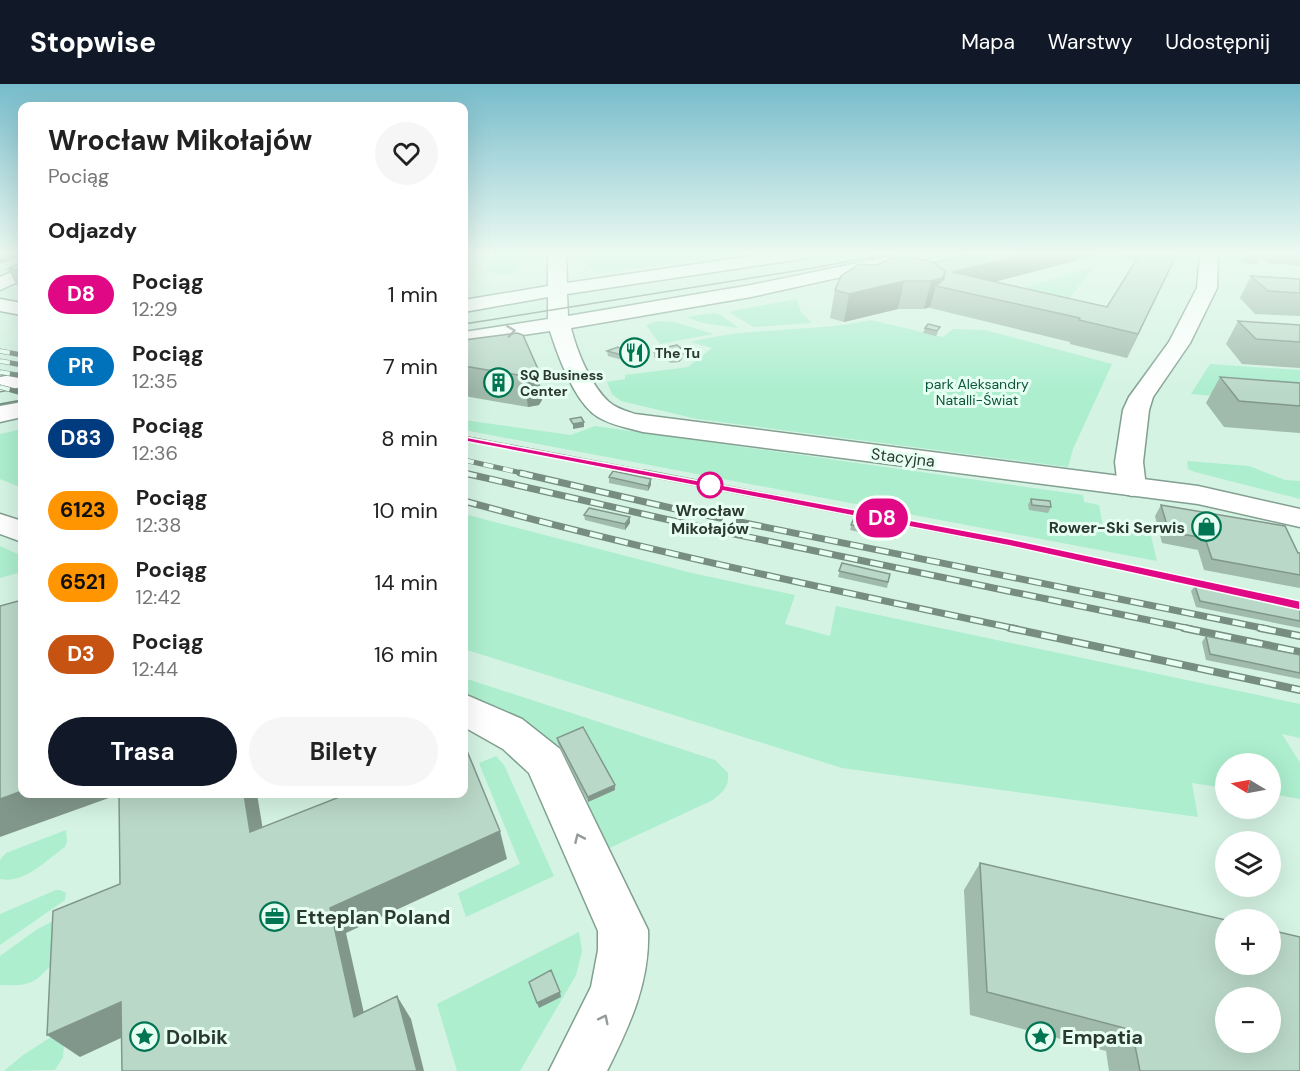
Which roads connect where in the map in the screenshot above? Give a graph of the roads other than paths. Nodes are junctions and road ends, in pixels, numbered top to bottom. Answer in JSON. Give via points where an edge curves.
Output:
{"nodes":[{"id":1,"x":499,"y":300,"type":"edge"},
{"id":2,"x":558,"y":300,"type":"edge"},
{"id":3,"x":701,"y":300,"type":"edge"},
{"id":4,"x":1201,"y":300,"type":"edge"},
{"id":5,"x":0,"y":305,"type":"edge"},
{"id":6,"x":468,"y":305,"type":"edge"},
{"id":7,"x":18,"y":308,"type":"edge"},
{"id":8,"x":559,"y":324,"type":"junction"},
{"id":9,"x":468,"y":337,"type":"edge"},
{"id":10,"x":18,"y":381,"type":"edge"},
{"id":11,"x":0,"y":384,"type":"edge"},
{"id":12,"x":18,"y":411,"type":"edge"},
{"id":13,"x":0,"y":414,"type":"edge"},
{"id":14,"x":1132,"y":486,"type":"junction"},
{"id":15,"x":1300,"y":518,"type":"edge"},
{"id":16,"x":0,"y":523,"type":"edge"},
{"id":17,"x":18,"y":530,"type":"edge"},
{"id":18,"x":468,"y":712,"type":"edge"},
{"id":19,"x":577,"y":1071,"type":"edge"}],
"edges":[{"from":1,"to":6,"type":"street"},
{"from":2,"to":8,"type":"street","name":"Stacyjna"},
{"from":3,"to":8,"type":"street"},
{"from":4,"to":14,"type":"street","via":[[1136,410],[1129,462]]},
{"from":5,"to":7,"type":"street"},
{"from":9,"to":8,"type":"street","one_way":true},
{"from":8,"to":14,"type":"street","name":"Stacyjna","via":[[593,400],[606,411],[643,424]]},
{"from":10,"to":11,"type":"street"},
{"from":12,"to":13,"type":"street"},
{"from":14,"to":15,"type":"street","name":"Stacyjna","via":[[1227,500]]},
{"from":16,"to":17,"type":"street"},
{"from":19,"to":18,"type":"street","one_way":true,"via":[[622,975],[623,930],[545,762],[527,742]]}]}
